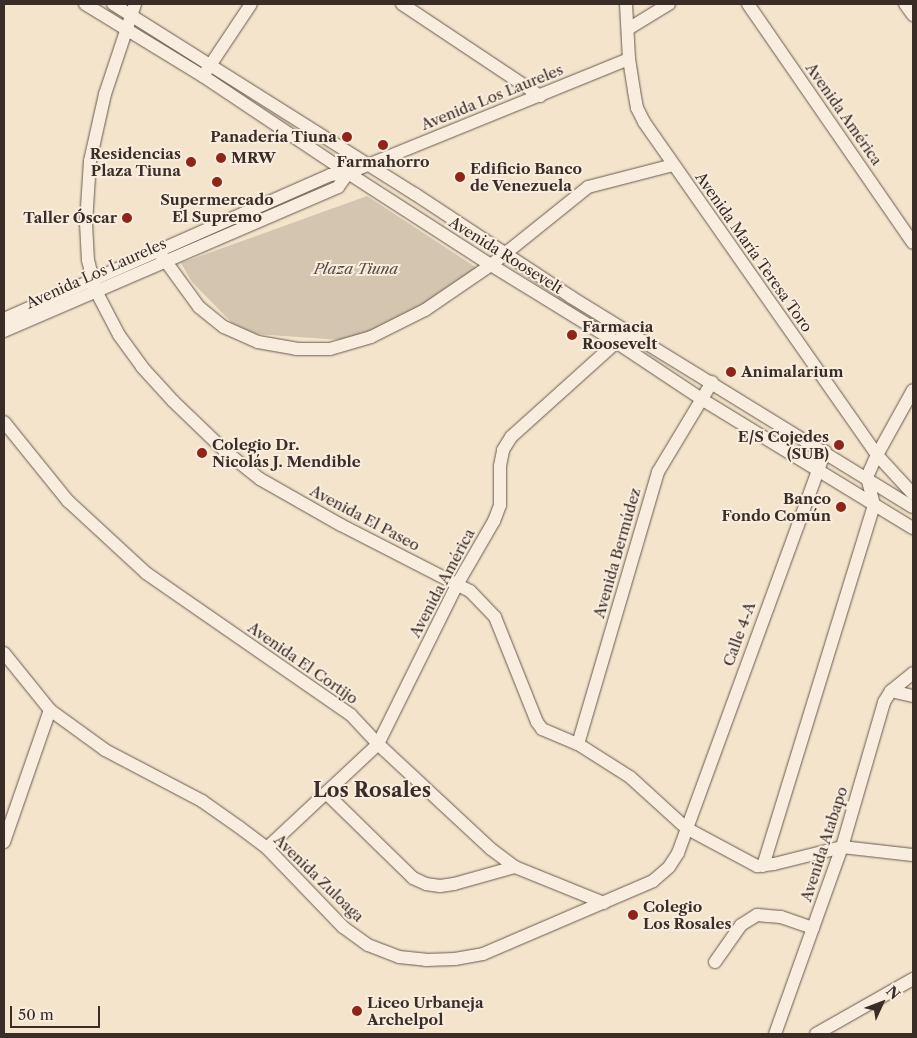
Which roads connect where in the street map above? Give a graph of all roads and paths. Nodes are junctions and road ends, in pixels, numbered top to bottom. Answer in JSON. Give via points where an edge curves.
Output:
{"nodes":[{"id":1,"x":85,"y":4,"type":"edge"},
{"id":2,"x":113,"y":4,"type":"edge"},
{"id":3,"x":251,"y":4,"type":"edge"},
{"id":4,"x":402,"y":4,"type":"edge"},
{"id":5,"x":626,"y":4,"type":"edge"},
{"id":6,"x":669,"y":4,"type":"edge"},
{"id":7,"x":748,"y":4,"type":"edge"},
{"id":8,"x":906,"y":4,"type":"edge"},
{"id":9,"x":133,"y":9,"type":"edge"},
{"id":10,"x":913,"y":15,"type":"edge"},
{"id":11,"x":128,"y":29,"type":"junction"},
{"id":12,"x":628,"y":29,"type":"junction"},
{"id":13,"x":629,"y":59,"type":"junction"},
{"id":14,"x":211,"y":65,"type":"junction"},
{"id":15,"x":204,"y":76,"type":"junction"},
{"id":16,"x":540,"y":96,"type":"junction"},
{"id":17,"x":367,"y":164,"type":"junction"},
{"id":18,"x":673,"y":165,"type":"junction"},
{"id":19,"x":348,"y":173,"type":"junction"},
{"id":20,"x":913,"y":244,"type":"edge"},
{"id":21,"x":505,"y":254,"type":"junction"},
{"id":22,"x":162,"y":256,"type":"junction"},
{"id":23,"x":491,"y":265,"type":"junction"},
{"id":24,"x":94,"y":286,"type":"junction"},
{"id":25,"x":4,"y":320,"type":"edge"},
{"id":26,"x":4,"y":331,"type":"edge"},
{"id":27,"x":628,"y":332,"type":"junction"},
{"id":28,"x":616,"y":342,"type":"junction"},
{"id":29,"x":712,"y":382,"type":"junction"},
{"id":30,"x":913,"y":390,"type":"edge"},
{"id":31,"x":703,"y":400,"type":"junction"},
{"id":32,"x":4,"y":422,"type":"edge"},
{"id":33,"x":825,"y":451,"type":"junction"},
{"id":34,"x":876,"y":455,"type":"junction"},
{"id":35,"x":817,"y":468,"type":"junction"},
{"id":36,"x":867,"y":477,"type":"junction"},
{"id":37,"x":913,"y":494,"type":"edge"},
{"id":38,"x":874,"y":505,"type":"junction"},
{"id":39,"x":913,"y":507,"type":"edge"},
{"id":40,"x":913,"y":528,"type":"edge"},
{"id":41,"x":458,"y":583,"type":"junction"},
{"id":42,"x":4,"y":653,"type":"edge"},
{"id":43,"x":913,"y":673,"type":"edge"},
{"id":44,"x":891,"y":691,"type":"junction"},
{"id":45,"x":913,"y":696,"type":"edge"},
{"id":46,"x":50,"y":710,"type":"junction"},
{"id":47,"x":378,"y":744,"type":"junction"},
{"id":48,"x":578,"y":744,"type":"junction"},
{"id":49,"x":326,"y":793,"type":"junction"},
{"id":50,"x":686,"y":828,"type":"junction"},
{"id":51,"x":4,"y":842,"type":"edge"},
{"id":52,"x":842,"y":847,"type":"junction"},
{"id":53,"x":267,"y":848,"type":"junction"},
{"id":54,"x":913,"y":855,"type":"edge"},
{"id":55,"x":763,"y":866,"type":"junction"},
{"id":56,"x":515,"y":867,"type":"junction"},
{"id":57,"x":604,"y":903,"type":"junction"},
{"id":58,"x":813,"y":928,"type":"junction"},
{"id":59,"x":715,"y":962,"type":"dead end"},
{"id":60,"x":913,"y":979,"type":"edge"},
{"id":61,"x":775,"y":1034,"type":"edge"},
{"id":62,"x":816,"y":1034,"type":"edge"}],
"edges":[{"from":1,"to":11,"type":"street","name":"Avenida Roosevelt"},
{"from":2,"to":9,"type":"street","name":"Avenida Roosevelt"},
{"from":3,"to":14,"type":"street"},
{"from":4,"to":16,"type":"street"},
{"from":5,"to":12,"type":"street","name":"Avenida María Teresa Toro"},
{"from":6,"to":12,"type":"street"},
{"from":7,"to":20,"type":"street","name":"Avenida América"},
{"from":8,"to":10,"type":"street"},
{"from":9,"to":11,"type":"street","name":"Avenida El Paseo"},
{"from":9,"to":14,"type":"street","name":"Avenida Roosevelt"},
{"from":11,"to":15,"type":"street","name":"Avenida Roosevelt"},
{"from":11,"to":24,"type":"street","name":"Avenida El Paseo","via":[[105,94],[90,161],[86,223]]},
{"from":12,"to":13,"type":"street","name":"Avenida María Teresa Toro"},
{"from":13,"to":16,"type":"street","name":"Avenida Los Laureles"},
{"from":13,"to":18,"type":"street","name":"Avenida María Teresa Toro","via":[[637,108]]},
{"from":14,"to":15,"type":"street"},
{"from":14,"to":17,"type":"street","name":"Avenida Roosevelt"},
{"from":15,"to":19,"type":"street","name":"Avenida Roosevelt"},
{"from":16,"to":17,"type":"street","name":"Avenida Los Laureles"},
{"from":17,"to":19,"type":"street","name":"Avenida Los Laureles"},
{"from":17,"to":21,"type":"street","name":"Avenida Roosevelt"},
{"from":18,"to":21,"type":"street","via":[[588,187]]},
{"from":18,"to":34,"type":"street","name":"Avenida María Teresa Toro"},
{"from":19,"to":22,"type":"street","name":"Avenida Los Laureles","via":[[338,187]]},
{"from":19,"to":23,"type":"street","name":"Avenida Roosevelt"},
{"from":21,"to":23,"type":"street"},
{"from":21,"to":27,"type":"street","name":"Avenida Roosevelt"},
{"from":22,"to":23,"type":"street","via":[[198,307],[224,327],[258,342],[296,349],[330,349],[371,337],[425,310]]},
{"from":22,"to":24,"type":"street","name":"Avenida Los Laureles"},
{"from":23,"to":28,"type":"street","name":"Avenida Roosevelt"},
{"from":24,"to":25,"type":"street","name":"Avenida Los Laureles"},
{"from":24,"to":26,"type":"street","name":"Avenida Los Laureles"},
{"from":24,"to":41,"type":"street","name":"Avenida El Paseo","via":[[119,336],[142,367],[192,421],[238,462],[260,479],[333,521]]},
{"from":27,"to":28,"type":"street","name":"Avenida América"},
{"from":27,"to":29,"type":"street","name":"Avenida Roosevelt"},
{"from":28,"to":31,"type":"street","name":"Avenida Roosevelt"},
{"from":28,"to":41,"type":"street","name":"Avenida América","via":[[511,437],[503,450],[500,505]]},
{"from":29,"to":31,"type":"street","name":"Avenida Bermúdez"},
{"from":29,"to":33,"type":"street","name":"Avenida Roosevelt"},
{"from":30,"to":34,"type":"street"},
{"from":31,"to":35,"type":"street","name":"Avenida Roosevelt"},
{"from":31,"to":48,"type":"street","name":"Avenida Bermúdez","via":[[658,472]]},
{"from":32,"to":47,"type":"street","name":"Avenida El Cortijo","via":[[68,501],[146,573],[351,715]]},
{"from":33,"to":35,"type":"street","name":"Calle 4-A"},
{"from":33,"to":36,"type":"street","name":"Avenida Roosevelt"},
{"from":34,"to":36,"type":"street"},
{"from":34,"to":37,"type":"street","name":"Avenida María Teresa Toro"},
{"from":35,"to":38,"type":"street","name":"Avenida Roosevelt"},
{"from":35,"to":50,"type":"street","name":"Calle 4-A"},
{"from":36,"to":38,"type":"street"},
{"from":36,"to":39,"type":"street","name":"Avenida Roosevelt"},
{"from":38,"to":40,"type":"street","name":"Avenida Roosevelt"},
{"from":38,"to":55,"type":"street"},
{"from":41,"to":47,"type":"street","name":"Avenida América"},
{"from":41,"to":48,"type":"street","name":"Avenida El Paseo","via":[[482,601],[495,617],[536,722],[549,732]]},
{"from":42,"to":46,"type":"street","name":"Avenida Zuloaga"},
{"from":43,"to":44,"type":"street","name":"Avenida Atabapo"},
{"from":44,"to":45,"type":"street"},
{"from":44,"to":52,"type":"street","name":"Avenida Atabapo","via":[[884,702]]},
{"from":46,"to":51,"type":"street"},
{"from":46,"to":53,"type":"street","name":"Avenida Zuloaga","via":[[105,750],[202,802]]},
{"from":47,"to":49,"type":"street","name":"Avenida América"},
{"from":47,"to":56,"type":"street","name":"Avenida El Cortijo","via":[[491,849]]},
{"from":48,"to":50,"type":"street","name":"Avenida El Paseo","via":[[630,776]]},
{"from":49,"to":53,"type":"street","name":"Avenida América"},
{"from":49,"to":56,"type":"street","via":[[413,878],[426,884],[454,884]]},
{"from":50,"to":55,"type":"street","name":"Avenida El Paseo","via":[[751,865]]},
{"from":50,"to":57,"type":"street","name":"Avenida Zuloaga","via":[[678,853],[669,867],[653,881]]},
{"from":52,"to":54,"type":"street"},
{"from":52,"to":55,"type":"street"},
{"from":52,"to":58,"type":"street","name":"Avenida Atabapo"},
{"from":53,"to":57,"type":"street","name":"Avenida Zuloaga","via":[[343,927],[368,945],[399,957],[455,959],[483,954]]},
{"from":56,"to":57,"type":"street","name":"Avenida El Cortijo"},
{"from":58,"to":59,"type":"street","via":[[781,917],[757,915],[741,925]]},
{"from":58,"to":61,"type":"street","name":"Avenida Atabapo"},
{"from":60,"to":62,"type":"street"}]}
